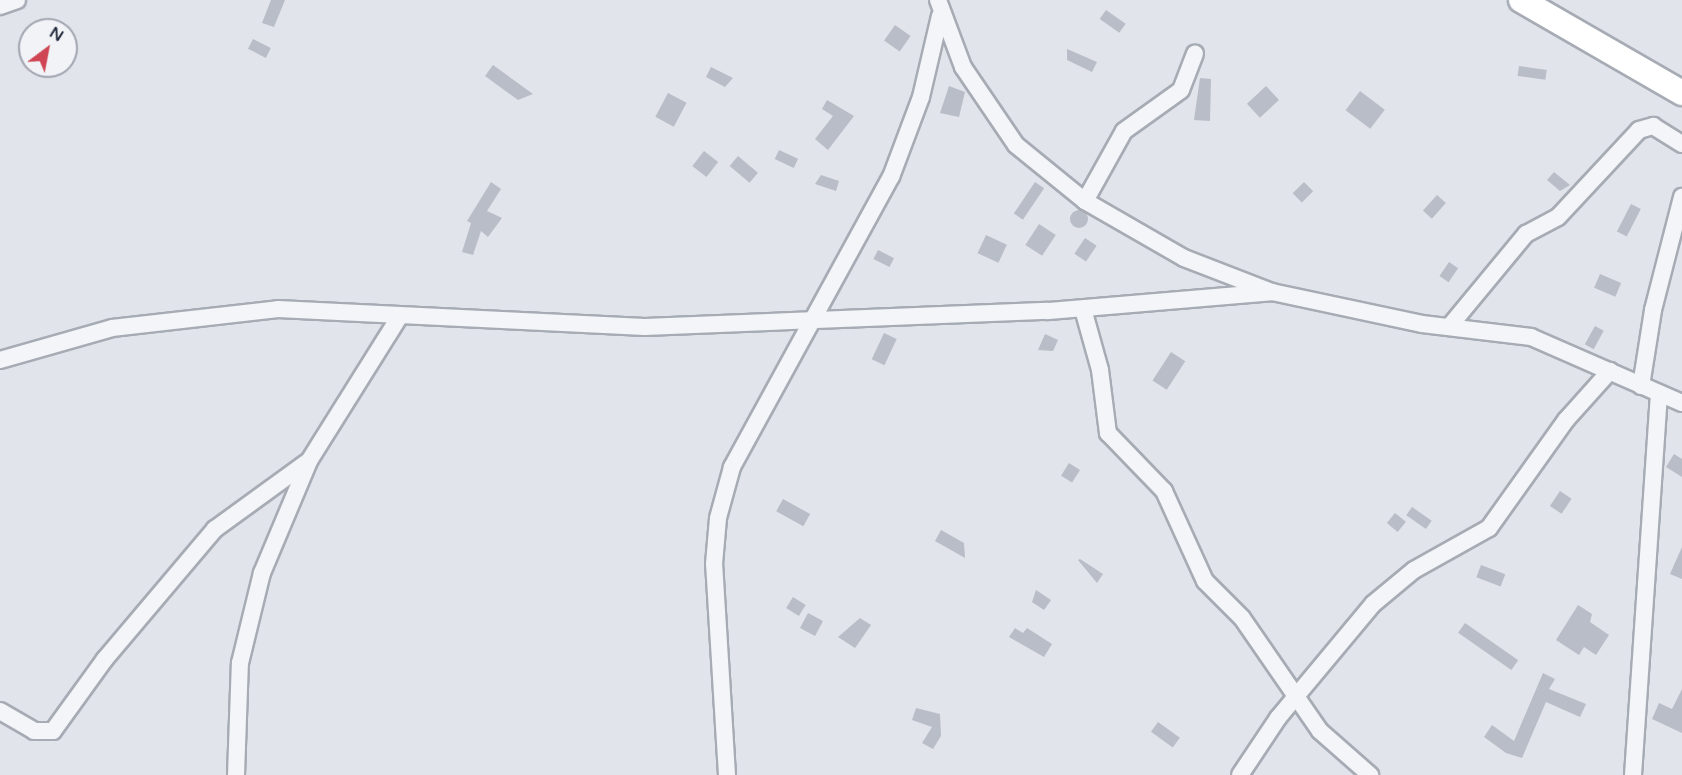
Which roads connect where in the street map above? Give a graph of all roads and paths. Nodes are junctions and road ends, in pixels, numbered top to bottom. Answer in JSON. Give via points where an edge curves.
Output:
{"nodes":[{"id":1,"x":17,"y":0,"type":"edge"},
{"id":2,"x":924,"y":0,"type":"edge"},
{"id":3,"x":1521,"y":0,"type":"edge"},
{"id":4,"x":0,"y":6,"type":"edge"},
{"id":5,"x":939,"y":8,"type":"edge"},
{"id":6,"x":1195,"y":54,"type":"dead end"},
{"id":7,"x":1682,"y":93,"type":"edge"},
{"id":8,"x":1682,"y":144,"type":"edge"},
{"id":9,"x":1682,"y":197,"type":"edge"},
{"id":10,"x":1085,"y":201,"type":"junction"},
{"id":11,"x":1272,"y":292,"type":"junction"},
{"id":12,"x":1083,"y":309,"type":"junction"},
{"id":13,"x":400,"y":316,"type":"junction"},
{"id":14,"x":812,"y":321,"type":"junction"},
{"id":15,"x":1449,"y":327,"type":"junction"},
{"id":16,"x":0,"y":360,"type":"edge"},
{"id":17,"x":1610,"y":371,"type":"junction"},
{"id":18,"x":1641,"y":386,"type":"junction"},
{"id":19,"x":1659,"y":395,"type":"junction"},
{"id":20,"x":1682,"y":403,"type":"edge"},
{"id":21,"x":309,"y":461,"type":"junction"},
{"id":22,"x":1296,"y":697,"type":"junction"},
{"id":23,"x":0,"y":711,"type":"edge"},
{"id":24,"x":236,"y":775,"type":"edge"},
{"id":25,"x":727,"y":775,"type":"edge"},
{"id":26,"x":1240,"y":775,"type":"edge"},
{"id":27,"x":1370,"y":775,"type":"edge"},
{"id":28,"x":1633,"y":775,"type":"edge"}],
"edges":[{"from":1,"to":4,"type":"street"},
{"from":2,"to":5,"type":"street"},
{"from":3,"to":7,"type":"highway"},
{"from":5,"to":10,"type":"street","via":[[985,106],[1024,152]]},
{"from":5,"to":14,"type":"street","via":[[909,136]]},
{"from":6,"to":10,"type":"street","via":[[1181,90],[1124,131]]},
{"from":8,"to":15,"type":"street","via":[[1653,126],[1639,130],[1558,217],[1526,234]]},
{"from":9,"to":18,"type":"street","via":[[1653,310]]},
{"from":10,"to":11,"type":"street","via":[[1184,258]]},
{"from":11,"to":12,"type":"street"},
{"from":11,"to":15,"type":"street"},
{"from":12,"to":14,"type":"street"},
{"from":12,"to":22,"type":"street","via":[[1100,370],[1108,433],[1164,491],[1205,581],[1242,618]]},
{"from":13,"to":14,"type":"street","via":[[645,327]]},
{"from":13,"to":16,"type":"street","via":[[304,308],[137,323]]},
{"from":13,"to":21,"type":"street"},
{"from":14,"to":25,"type":"street","via":[[738,449],[718,518],[714,564]]},
{"from":15,"to":17,"type":"street","via":[[1531,337]]},
{"from":17,"to":18,"type":"street"},
{"from":17,"to":22,"type":"street","via":[[1566,420],[1488,528],[1394,584]]},
{"from":18,"to":19,"type":"street"},
{"from":19,"to":20,"type":"street"},
{"from":19,"to":28,"type":"street"},
{"from":21,"to":23,"type":"street","via":[[215,529],[105,659],[53,731],[34,731]]},
{"from":21,"to":24,"type":"street","via":[[268,555],[244,638]]},
{"from":22,"to":26,"type":"street"},
{"from":22,"to":27,"type":"street","via":[[1320,731]]}]}
